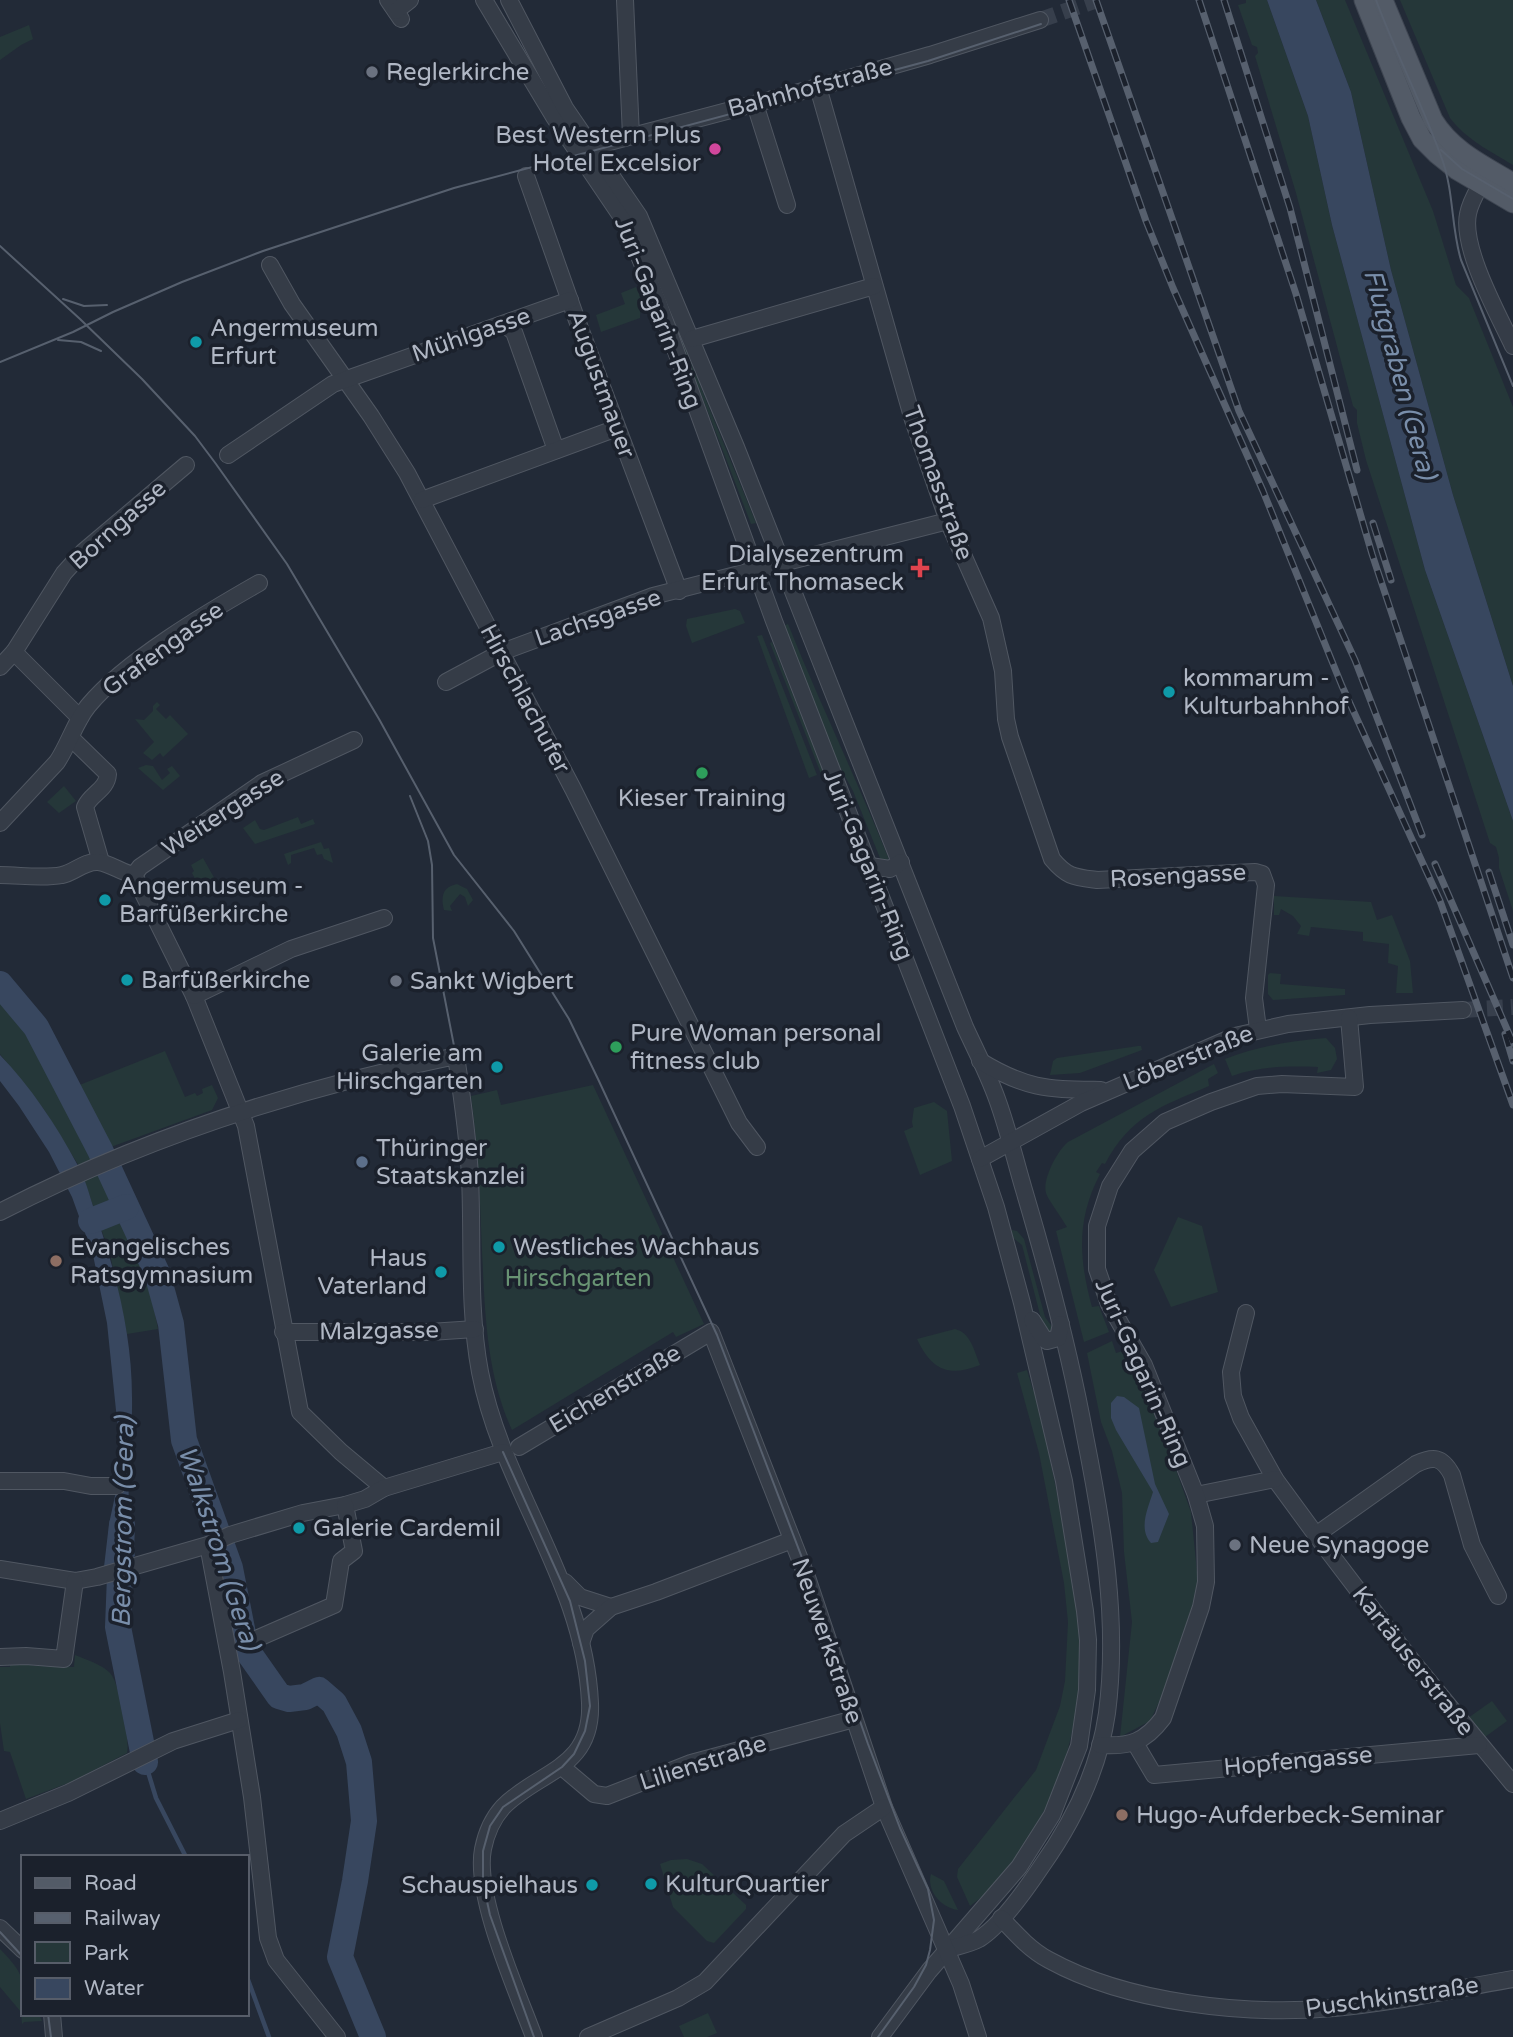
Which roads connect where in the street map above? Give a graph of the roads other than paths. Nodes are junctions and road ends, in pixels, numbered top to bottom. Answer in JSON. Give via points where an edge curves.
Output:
{"nodes":[{"id":1,"x":410,"y":0,"type":"edge"},
{"id":2,"x":484,"y":0,"type":"edge"},
{"id":3,"x":509,"y":0,"type":"edge"},
{"id":4,"x":625,"y":0,"type":"edge"},
{"id":5,"x":1364,"y":0,"type":"edge"},
{"id":6,"x":1382,"y":0,"type":"edge"},
{"id":7,"x":395,"y":10,"type":"edge"},
{"id":8,"x":1040,"y":20,"type":"tunnel mouth"},
{"id":9,"x":818,"y":87,"type":"junction"},
{"id":10,"x":755,"y":104,"type":"junction"},
{"id":11,"x":631,"y":136,"type":"junction"},
{"id":12,"x":591,"y":147,"type":"junction"},
{"id":13,"x":526,"y":177,"type":"dead end"},
{"id":14,"x":1513,"y":183,"type":"edge"},
{"id":15,"x":1481,"y":184,"type":"junction"},
{"id":16,"x":1513,"y":203,"type":"edge"},
{"id":17,"x":787,"y":205,"type":"dead end"},
{"id":18,"x":270,"y":265,"type":"dead end"},
{"id":19,"x":874,"y":286,"type":"junction"},
{"id":20,"x":570,"y":300,"type":"junction"},
{"id":21,"x":504,"y":324,"type":"junction"},
{"id":22,"x":692,"y":339,"type":"junction"},
{"id":23,"x":1513,"y":346,"type":"edge"},
{"id":24,"x":345,"y":379,"type":"junction"},
{"id":25,"x":617,"y":428,"type":"junction"},
{"id":26,"x":556,"y":450,"type":"junction"},
{"id":27,"x":228,"y":455,"type":"dead end"},
{"id":28,"x":186,"y":464,"type":"dead end"},
{"id":29,"x":422,"y":500,"type":"junction"},
{"id":30,"x":948,"y":521,"type":"junction"},
{"id":31,"x":783,"y":564,"type":"junction"},
{"id":32,"x":756,"y":571,"type":"junction"},
{"id":33,"x":259,"y":583,"type":"dead end"},
{"id":34,"x":679,"y":590,"type":"junction"},
{"id":35,"x":14,"y":652,"type":"junction"},
{"id":36,"x":502,"y":652,"type":"junction"},
{"id":37,"x":0,"y":667,"type":"edge"},
{"id":38,"x":446,"y":682,"type":"dead end"},
{"id":39,"x":80,"y":718,"type":"junction"},
{"id":40,"x":71,"y":738,"type":"junction"},
{"id":41,"x":354,"y":740,"type":"dead end"},
{"id":42,"x":0,"y":823,"type":"edge"},
{"id":43,"x":101,"y":862,"type":"junction"},
{"id":44,"x":901,"y":862,"type":"junction"},
{"id":45,"x":870,"y":866,"type":"junction"},
{"id":46,"x":1064,"y":873,"type":"joint"},
{"id":47,"x":0,"y":875,"type":"edge"},
{"id":48,"x":134,"y":875,"type":"junction"},
{"id":49,"x":384,"y":918,"type":"dead end"},
{"id":50,"x":194,"y":996,"type":"junction"},
{"id":51,"x":1463,"y":1010,"type":"tunnel mouth"},
{"id":52,"x":1349,"y":1017,"type":"junction"},
{"id":53,"x":1258,"y":1029,"type":"junction"},
{"id":54,"x":980,"y":1061,"type":"junction"},
{"id":55,"x":1107,"y":1090,"type":"junction"},
{"id":56,"x":241,"y":1111,"type":"junction"},
{"id":57,"x":1010,"y":1142,"type":"junction"},
{"id":58,"x":757,"y":1147,"type":"dead end"},
{"id":59,"x":980,"y":1159,"type":"junction"},
{"id":60,"x":0,"y":1212,"type":"edge"},
{"id":61,"x":1022,"y":1303,"type":"junction"},
{"id":62,"x":1246,"y":1313,"type":"dead end"},
{"id":63,"x":1061,"y":1324,"type":"junction"},
{"id":64,"x":475,"y":1329,"type":"junction"},
{"id":65,"x":283,"y":1332,"type":"junction"},
{"id":66,"x":711,"y":1332,"type":"joint"},
{"id":67,"x":519,"y":1447,"type":"dead end"},
{"id":68,"x":503,"y":1452,"type":"junction"},
{"id":69,"x":1275,"y":1479,"type":"junction"},
{"id":70,"x":0,"y":1481,"type":"edge"},
{"id":71,"x":117,"y":1486,"type":"dead end"},
{"id":72,"x":384,"y":1488,"type":"junction"},
{"id":73,"x":1196,"y":1495,"type":"junction"},
{"id":74,"x":345,"y":1505,"type":"junction"},
{"id":75,"x":1316,"y":1535,"type":"junction"},
{"id":76,"x":792,"y":1540,"type":"junction"},
{"id":77,"x":211,"y":1544,"type":"junction"},
{"id":78,"x":0,"y":1569,"type":"edge"},
{"id":79,"x":559,"y":1576,"type":"junction"},
{"id":80,"x":75,"y":1581,"type":"junction"},
{"id":81,"x":1498,"y":1596,"type":"dead end"},
{"id":82,"x":611,"y":1607,"type":"junction"},
{"id":83,"x":256,"y":1640,"type":"dead end"},
{"id":84,"x":581,"y":1643,"type":"junction"},
{"id":85,"x":0,"y":1657,"type":"edge"},
{"id":86,"x":854,"y":1719,"type":"junction"},
{"id":87,"x":239,"y":1720,"type":"junction"},
{"id":88,"x":1135,"y":1743,"type":"junction"},
{"id":89,"x":1100,"y":1745,"type":"junction"},
{"id":90,"x":1479,"y":1745,"type":"junction"},
{"id":91,"x":562,"y":1767,"type":"junction"},
{"id":92,"x":1513,"y":1784,"type":"edge"},
{"id":93,"x":884,"y":1807,"type":"junction"},
{"id":94,"x":0,"y":1821,"type":"edge"},
{"id":95,"x":1001,"y":1918,"type":"junction"},
{"id":96,"x":0,"y":1928,"type":"edge"},
{"id":97,"x":21,"y":1948,"type":"edge"},
{"id":98,"x":947,"y":1950,"type":"junction"},
{"id":99,"x":1513,"y":1979,"type":"edge"},
{"id":100,"x":52,"y":2016,"type":"edge"},
{"id":101,"x":54,"y":2037,"type":"edge"},
{"id":102,"x":337,"y":2037,"type":"edge"},
{"id":103,"x":534,"y":2037,"type":"edge"},
{"id":104,"x":588,"y":2037,"type":"edge"},
{"id":105,"x":880,"y":2037,"type":"edge"},
{"id":106,"x":978,"y":2037,"type":"edge"}],
"edges":[{"from":1,"to":7,"type":"street"},
{"from":2,"to":12,"type":"street","name":"Juri-Gagarin-Ring","via":[[554,117]]},
{"from":3,"to":12,"type":"street","name":"Juri-Gagarin-Ring","via":[[565,108]]},
{"from":4,"to":11,"type":"street"},
{"from":5,"to":15,"type":"main road","via":[[1417,131],[1437,154]]},
{"from":6,"to":14,"type":"main road","via":[[1441,132],[1461,152]]},
{"from":8,"to":9,"type":"street","name":"Bahnhofstraße"},
{"from":9,"to":10,"type":"street","name":"Bahnhofstraße"},
{"from":9,"to":19,"type":"street","name":"Thomasstraße"},
{"from":10,"to":11,"type":"street","name":"Bahnhofstraße"},
{"from":10,"to":17,"type":"street"},
{"from":11,"to":12,"type":"street","name":"Bahnhofstraße"},
{"from":12,"to":22,"type":"street","name":"Juri-Gagarin-Ring","via":[[639,216]]},
{"from":12,"to":32,"type":"street","name":"Juri-Gagarin-Ring","via":[[658,302]]},
{"from":13,"to":20,"type":"street","name":"Augustmauer"},
{"from":15,"to":16,"type":"main road"},
{"from":15,"to":23,"type":"street","via":[[1468,214],[1468,240]]},
{"from":18,"to":24,"type":"street","name":"Hirschlachufer"},
{"from":19,"to":22,"type":"street"},
{"from":19,"to":30,"type":"street","name":"Thomasstraße"},
{"from":20,"to":21,"type":"street","name":"Mühlgasse"},
{"from":20,"to":25,"type":"street","name":"Augustmauer"},
{"from":21,"to":24,"type":"street","name":"Mühlgasse"},
{"from":21,"to":26,"type":"street","via":[[514,332]]},
{"from":22,"to":31,"type":"street","name":"Juri-Gagarin-Ring"},
{"from":24,"to":27,"type":"street","name":"Mühlgasse"},
{"from":24,"to":29,"type":"street","name":"Hirschlachufer"},
{"from":25,"to":26,"type":"street"},
{"from":25,"to":34,"type":"street","name":"Augustmauer"},
{"from":26,"to":29,"type":"street"},
{"from":28,"to":35,"type":"street","name":"Borngasse","via":[[83,552],[64,573]]},
{"from":29,"to":36,"type":"street","name":"Hirschlachufer"},
{"from":30,"to":31,"type":"street"},
{"from":30,"to":46,"type":"street","name":"Thomasstraße","via":[[991,618],[1010,737],[1052,859]]},
{"from":31,"to":32,"type":"street"},
{"from":31,"to":44,"type":"street","name":"Juri-Gagarin-Ring"},
{"from":32,"to":34,"type":"street","name":"Lachsgasse"},
{"from":32,"to":45,"type":"street","name":"Juri-Gagarin-Ring"},
{"from":33,"to":39,"type":"street","name":"Grafengasse","via":[[147,655],[100,693]]},
{"from":34,"to":36,"type":"street","name":"Lachsgasse"},
{"from":35,"to":37,"type":"street","name":"Borngasse"},
{"from":35,"to":39,"type":"street"},
{"from":36,"to":38,"type":"street","name":"Lachsgasse"},
{"from":36,"to":58,"type":"street","name":"Hirschlachufer","via":[[739,1123]]},
{"from":39,"to":40,"type":"street","name":"Grafengasse"},
{"from":40,"to":42,"type":"street","name":"Grafengasse","via":[[57,762]]},
{"from":40,"to":43,"type":"street","via":[[108,774],[106,783],[85,807]]},
{"from":41,"to":48,"type":"street","name":"Weitergasse","via":[[262,783]]},
{"from":43,"to":47,"type":"street","via":[[58,876]]},
{"from":43,"to":48,"type":"street"},
{"from":44,"to":45,"type":"street","via":[[890,869]]},
{"from":44,"to":54,"type":"street","name":"Juri-Gagarin-Ring"},
{"from":45,"to":59,"type":"street","name":"Juri-Gagarin-Ring"},
{"from":46,"to":53,"type":"street","name":"Rosengasse","via":[[1097,880],[1262,874],[1266,885],[1254,998]]},
{"from":48,"to":50,"type":"street"},
{"from":49,"to":50,"type":"street","via":[[291,950]]},
{"from":50,"to":56,"type":"street"},
{"from":51,"to":52,"type":"street","name":"Löberstraße"},
{"from":52,"to":53,"type":"street","name":"Löberstraße"},
{"from":52,"to":73,"type":"street","name":"Juri-Gagarin-Ring","via":[[1355,1087],[1257,1086],[1165,1122],[1132,1151],[1110,1186],[1097,1226],[1097,1269],[1110,1304],[1144,1365]]},
{"from":53,"to":55,"type":"street","name":"Löberstraße"},
{"from":54,"to":55,"type":"street","via":[[1036,1087]]},
{"from":54,"to":57,"type":"street","name":"Juri-Gagarin-Ring"},
{"from":55,"to":57,"type":"street","name":"Löberstraße"},
{"from":56,"to":60,"type":"street","via":[[118,1158]]},
{"from":56,"to":64,"type":"street","via":[[456,1055],[470,1175]]},
{"from":56,"to":65,"type":"street"},
{"from":57,"to":59,"type":"street"},
{"from":57,"to":63,"type":"street","name":"Juri-Gagarin-Ring"},
{"from":59,"to":61,"type":"street","name":"Juri-Gagarin-Ring"},
{"from":61,"to":63,"type":"street","via":[[1044,1339],[1058,1338]]},
{"from":61,"to":98,"type":"street","name":"Juri-Gagarin-Ring","via":[[1064,1481],[1085,1611],[1089,1664],[1085,1714],[1068,1781],[1052,1815],[1003,1888]]},
{"from":62,"to":69,"type":"street","name":"Kartäuserstraße","via":[[1231,1372],[1233,1396]]},
{"from":63,"to":89,"type":"street","name":"Juri-Gagarin-Ring","via":[[1093,1477],[1111,1607],[1110,1687]]},
{"from":64,"to":65,"type":"street","name":"Malzgasse"},
{"from":64,"to":68,"type":"street","via":[[480,1372]]},
{"from":65,"to":72,"type":"street","via":[[300,1412]]},
{"from":66,"to":67,"type":"street","name":"Eichenstraße"},
{"from":66,"to":76,"type":"street","name":"Neuwerkstraße"},
{"from":68,"to":72,"type":"street"},
{"from":68,"to":79,"type":"street"},
{"from":69,"to":73,"type":"street"},
{"from":69,"to":75,"type":"street","name":"Kartäuserstraße"},
{"from":70,"to":71,"type":"street"},
{"from":72,"to":74,"type":"street"},
{"from":73,"to":88,"type":"street","name":"Juri-Gagarin-Ring","via":[[1207,1555],[1201,1607],[1163,1718],[1152,1734]]},
{"from":74,"to":77,"type":"street","via":[[303,1513]]},
{"from":74,"to":83,"type":"street","via":[[354,1551],[341,1561],[334,1605]]},
{"from":75,"to":81,"type":"street","via":[[1416,1464],[1431,1457],[1439,1459],[1452,1475],[1472,1545]]},
{"from":75,"to":90,"type":"street","name":"Kartäuserstraße"},
{"from":76,"to":82,"type":"street"},
{"from":76,"to":86,"type":"street","name":"Neuwerkstraße"},
{"from":77,"to":80,"type":"street"},
{"from":77,"to":87,"type":"street"},
{"from":78,"to":80,"type":"street"},
{"from":79,"to":82,"type":"street","via":[[580,1597]]},
{"from":79,"to":84,"type":"street"},
{"from":80,"to":85,"type":"street","via":[[64,1659]]},
{"from":82,"to":84,"type":"street","via":[[586,1629]]},
{"from":84,"to":91,"type":"street","via":[[589,1719],[580,1743]]},
{"from":86,"to":91,"type":"street","name":"Lilienstraße","via":[[676,1768],[607,1796],[594,1794]]},
{"from":86,"to":93,"type":"street","name":"Neuwerkstraße"},
{"from":87,"to":94,"type":"street","via":[[173,1741]]},
{"from":87,"to":102,"type":"street","via":[[270,1947]]},
{"from":88,"to":89,"type":"street"},
{"from":88,"to":90,"type":"street","name":"Hopfengasse","via":[[1154,1775]]},
{"from":89,"to":95,"type":"street","name":"Juri-Gagarin-Ring","via":[[1077,1810],[1025,1890]]},
{"from":90,"to":92,"type":"street","name":"Kartäuserstraße"},
{"from":91,"to":103,"type":"street","via":[[503,1807],[490,1826],[483,1852],[482,1883],[490,1914]]},
{"from":93,"to":98,"type":"street","name":"Neuwerkstraße"},
{"from":93,"to":104,"type":"street","via":[[844,1834],[705,1982]]},
{"from":95,"to":98,"type":"street","name":"Juri-Gagarin-Ring","via":[[979,1939]]},
{"from":95,"to":99,"type":"street","name":"Puschkinstraße","via":[[1047,1960],[1076,1973],[1203,2005],[1254,2010],[1336,2008]]},
{"from":96,"to":97,"type":"street"},
{"from":98,"to":105,"type":"street","name":"Juri-Gagarin-Ring"},
{"from":98,"to":106,"type":"street","name":"Neuwerkstraße"},
{"from":100,"to":101,"type":"street"}]}
